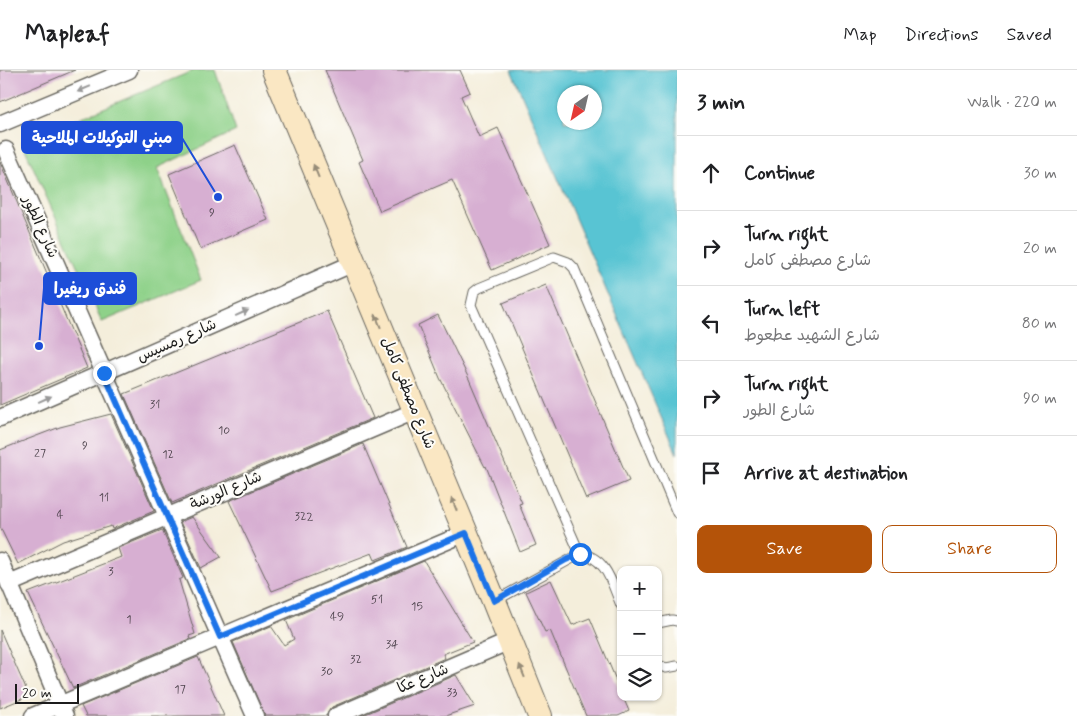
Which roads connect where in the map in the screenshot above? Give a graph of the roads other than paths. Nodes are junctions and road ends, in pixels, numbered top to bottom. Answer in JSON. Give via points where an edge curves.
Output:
{"nodes":[{"id":1,"x":129,"y":70,"type":"edge"},
{"id":2,"x":274,"y":70,"type":"edge"},
{"id":3,"x":0,"y":124,"type":"edge"},
{"id":4,"x":6,"y":150,"type":"dead end"},
{"id":5,"x":354,"y":263,"type":"junction"},
{"id":6,"x":104,"y":373,"type":"junction"},
{"id":7,"x":415,"y":411,"type":"junction"},
{"id":8,"x":0,"y":418,"type":"edge"},
{"id":9,"x":677,"y":513,"type":"edge"},
{"id":10,"x":167,"y":517,"type":"junction"},
{"id":11,"x":466,"y":533,"type":"junction"},
{"id":12,"x":580,"y":554,"type":"junction"},
{"id":13,"x":0,"y":562,"type":"edge"},
{"id":14,"x":9,"y":584,"type":"junction"},
{"id":15,"x":617,"y":597,"type":"edge"},
{"id":16,"x":494,"y":601,"type":"junction"},
{"id":17,"x":662,"y":621,"type":"edge"},
{"id":18,"x":677,"y":621,"type":"edge"},
{"id":19,"x":220,"y":637,"type":"junction"},
{"id":20,"x":510,"y":642,"type":"junction"},
{"id":21,"x":662,"y":666,"type":"edge"},
{"id":22,"x":676,"y":668,"type":"edge"},
{"id":23,"x":63,"y":710,"type":"edge"},
{"id":24,"x":32,"y":716,"type":"edge"},
{"id":25,"x":255,"y":716,"type":"edge"},
{"id":26,"x":336,"y":716,"type":"edge"},
{"id":27,"x":540,"y":716,"type":"edge"}],
"edges":[{"from":1,"to":3,"type":"street","one_way":true},
{"from":5,"to":2,"type":"main road","name":"شارع مصطفى كامل","one_way":true},
{"from":4,"to":6,"type":"street","name":"شارع الطور"},
{"from":6,"to":5,"type":"street","name":"شارع رمسيس","one_way":true},
{"from":7,"to":5,"type":"main road","name":"شارع مصطفى كامل","one_way":true},
{"from":8,"to":6,"type":"street","name":"شارع رمسيس","one_way":true},
{"from":6,"to":10,"type":"street","name":"شارع الطور"},
{"from":7,"to":10,"type":"street","name":"شارع الورشة"},
{"from":11,"to":7,"type":"main road","name":"شارع مصطفى كامل","one_way":true},
{"from":9,"to":12,"type":"lane","via":[[574,268],[554,257],[485,284],[474,292],[471,305]]},
{"from":10,"to":14,"type":"street","name":"شارع الورشة"},
{"from":10,"to":19,"type":"street","name":"شارع الطور"},
{"from":11,"to":16,"type":"main road","name":"شارع مصطفى كامل"},
{"from":11,"to":19,"type":"street"},
{"from":12,"to":15,"type":"lane","via":[[601,563]]},
{"from":12,"to":16,"type":"lane"},
{"from":13,"to":14,"type":"street"},
{"from":14,"to":23,"type":"street"},
{"from":16,"to":20,"type":"main road","name":"شارع مصطفى كامل"},
{"from":17,"to":18,"type":"lane"},
{"from":19,"to":23,"type":"street"},
{"from":19,"to":25,"type":"street","name":"شارع الطور"},
{"from":20,"to":26,"type":"street","name":"شارع عكا"},
{"from":27,"to":20,"type":"main road","name":"شارع مصطفى كامل","one_way":true},
{"from":21,"to":22,"type":"lane"},
{"from":23,"to":24,"type":"street"}]}
